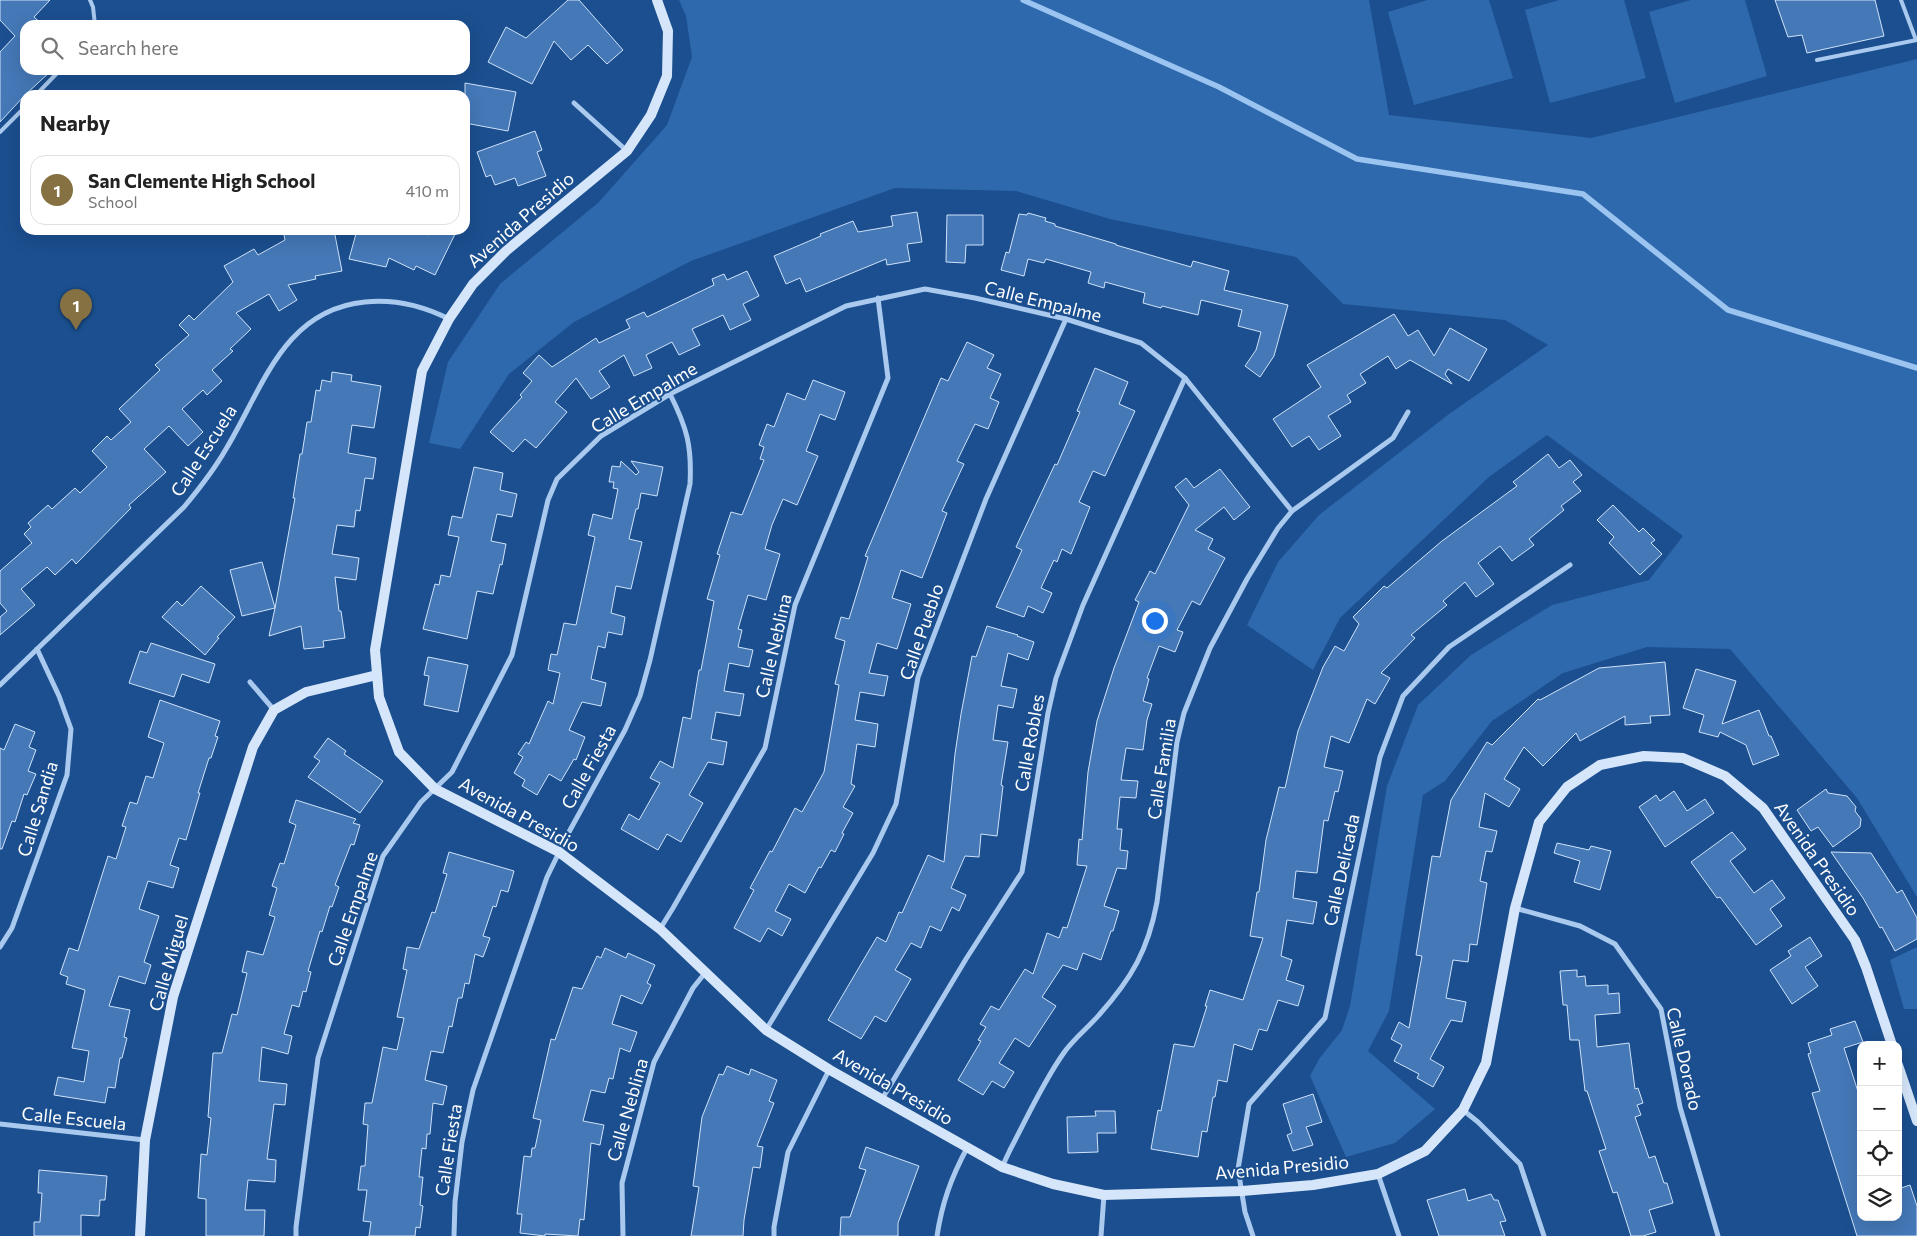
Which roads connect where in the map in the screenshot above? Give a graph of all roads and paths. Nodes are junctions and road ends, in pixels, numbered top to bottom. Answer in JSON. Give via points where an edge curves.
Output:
{"nodes":[{"id":1,"x":90,"y":0,"type":"edge"},
{"id":2,"x":657,"y":0,"type":"edge"},
{"id":3,"x":1901,"y":0,"type":"edge"},
{"id":4,"x":94,"y":20,"type":"edge"},
{"id":5,"x":1916,"y":40,"type":"edge"},
{"id":6,"x":1817,"y":60,"type":"dead end"},
{"id":7,"x":55,"y":75,"type":"edge"},
{"id":8,"x":41,"y":90,"type":"edge"},
{"id":9,"x":574,"y":103,"type":"dead end"},
{"id":10,"x":20,"y":112,"type":"edge"},
{"id":11,"x":0,"y":132,"type":"edge"},
{"id":12,"x":627,"y":151,"type":"junction"},
{"id":13,"x":878,"y":298,"type":"junction"},
{"id":14,"x":449,"y":319,"type":"junction"},
{"id":15,"x":1066,"y":320,"type":"junction"},
{"id":16,"x":1185,"y":378,"type":"junction"},
{"id":17,"x":670,"y":394,"type":"junction"},
{"id":18,"x":1408,"y":412,"type":"dead end"},
{"id":19,"x":1292,"y":511,"type":"junction"},
{"id":20,"x":1570,"y":565,"type":"dead end"},
{"id":21,"x":37,"y":649,"type":"junction"},
{"id":22,"x":377,"y":675,"type":"junction"},
{"id":23,"x":250,"y":682,"type":"dead end"},
{"id":24,"x":0,"y":685,"type":"edge"},
{"id":25,"x":274,"y":710,"type":"junction"},
{"id":26,"x":436,"y":788,"type":"junction"},
{"id":27,"x":559,"y":852,"type":"junction"},
{"id":28,"x":1515,"y":908,"type":"junction"},
{"id":29,"x":660,"y":929,"type":"junction"},
{"id":30,"x":0,"y":947,"type":"edge"},
{"id":31,"x":705,"y":973,"type":"junction"},
{"id":32,"x":766,"y":1030,"type":"junction"},
{"id":33,"x":1891,"y":1041,"type":"edge"},
{"id":34,"x":830,"y":1070,"type":"junction"},
{"id":35,"x":1902,"y":1076,"type":"edge"},
{"id":36,"x":882,"y":1099,"type":"junction"},
{"id":37,"x":1462,"y":1110,"type":"junction"},
{"id":38,"x":1917,"y":1122,"type":"edge"},
{"id":39,"x":0,"y":1124,"type":"edge"},
{"id":40,"x":145,"y":1140,"type":"junction"},
{"id":41,"x":967,"y":1148,"type":"junction"},
{"id":42,"x":1002,"y":1167,"type":"junction"},
{"id":43,"x":1378,"y":1174,"type":"junction"},
{"id":44,"x":1242,"y":1190,"type":"junction"},
{"id":45,"x":1104,"y":1195,"type":"junction"},
{"id":46,"x":140,"y":1236,"type":"edge"},
{"id":47,"x":296,"y":1236,"type":"edge"},
{"id":48,"x":454,"y":1236,"type":"edge"},
{"id":49,"x":622,"y":1236,"type":"edge"},
{"id":50,"x":774,"y":1236,"type":"edge"},
{"id":51,"x":937,"y":1236,"type":"edge"},
{"id":52,"x":1101,"y":1236,"type":"edge"},
{"id":53,"x":1254,"y":1236,"type":"edge"},
{"id":54,"x":1399,"y":1236,"type":"edge"},
{"id":55,"x":1544,"y":1236,"type":"edge"},
{"id":56,"x":1718,"y":1236,"type":"edge"}],
"edges":[{"from":1,"to":4,"type":"lane"},
{"from":2,"to":12,"type":"street","name":"Avenida Presidio","via":[[668,31],[667,76],[651,115]]},
{"from":3,"to":5,"type":"lane"},
{"from":5,"to":6,"type":"lane"},
{"from":7,"to":8,"type":"lane"},
{"from":9,"to":12,"type":"street"},
{"from":10,"to":11,"type":"lane"},
{"from":12,"to":14,"type":"street","name":"Avenida Presidio","via":[[506,251],[473,284]]},
{"from":13,"to":15,"type":"street","name":"Calle Empalme","via":[[925,289]]},
{"from":13,"to":17,"type":"street","name":"Calle Empalme","via":[[846,306]]},
{"from":13,"to":29,"type":"street","name":"Calle Neblina","via":[[888,378],[795,604],[765,748]]},
{"from":14,"to":21,"type":"street","name":"Calle Escuela","via":[[421,307],[374,301],[348,304],[306,324],[274,362],[226,449],[184,507]]},
{"from":14,"to":22,"type":"street","name":"Avenida Presidio","via":[[422,372],[375,650]]},
{"from":15,"to":16,"type":"street","name":"Calle Empalme","via":[[1141,343]]},
{"from":15,"to":32,"type":"street","name":"Calle Pueblo","via":[[986,499],[918,677],[896,804],[873,853]]},
{"from":16,"to":19,"type":"street","name":"Calle Empalme"},
{"from":16,"to":36,"type":"street","name":"Calle Robles","via":[[1083,605],[1056,678],[1022,872]]},
{"from":17,"to":26,"type":"street","name":"Calle Empalme","via":[[601,436],[557,479],[548,500],[512,655],[452,772]]},
{"from":17,"to":27,"type":"street","name":"Calle Fiesta","via":[[687,433],[691,458],[690,484],[650,660],[640,696],[625,730]]},
{"from":18,"to":19,"type":"street","name":"Calle Familia","via":[[1393,438]]},
{"from":19,"to":42,"type":"street","name":"Calle Familia","via":[[1252,570],[1210,648],[1184,713],[1177,742],[1157,902],[1145,948],[1128,980],[1063,1054]]},
{"from":20,"to":44,"type":"street","name":"Calle Delicada","via":[[1449,647],[1403,696],[1380,757],[1325,1018],[1250,1104],[1238,1169]]},
{"from":21,"to":24,"type":"street","name":"Calle Escuela"},
{"from":21,"to":30,"type":"street","name":"Calle Sandia","via":[[71,729],[67,775],[12,928]]},
{"from":22,"to":25,"type":"street","via":[[306,692]]},
{"from":22,"to":26,"type":"street","name":"Avenida Presidio","via":[[379,697],[399,752]]},
{"from":23,"to":25,"type":"street"},
{"from":25,"to":40,"type":"street","name":"Calle Miguel","via":[[253,747],[173,997]]},
{"from":26,"to":27,"type":"street","name":"Avenida Presidio"},
{"from":26,"to":47,"type":"street","name":"Calle Empalme","via":[[421,802],[383,856],[318,1058]]},
{"from":27,"to":29,"type":"street","name":"Avenida Presidio"},
{"from":27,"to":48,"type":"street","name":"Calle Fiesta","via":[[547,877],[473,1090],[462,1142]]},
{"from":28,"to":33,"type":"street","name":"Avenida Presidio","via":[[1539,822],[1567,787],[1600,765],[1644,756],[1683,758],[1725,776],[1763,808],[1854,940]]},
{"from":28,"to":37,"type":"street","name":"Avenida Presidio","via":[[1486,1063]]},
{"from":28,"to":56,"type":"street","name":"Calle Dorado","via":[[1580,926],[1615,944],[1661,1009],[1680,1107]]},
{"from":29,"to":31,"type":"street","name":"Avenida Presidio"},
{"from":31,"to":32,"type":"street","name":"Avenida Presidio"},
{"from":31,"to":49,"type":"street","name":"Calle Neblina","via":[[693,988],[654,1062],[622,1183]]},
{"from":32,"to":34,"type":"street","name":"Avenida Presidio"},
{"from":34,"to":36,"type":"street","name":"Avenida Presidio"},
{"from":34,"to":50,"type":"street","via":[[788,1152]]},
{"from":35,"to":38,"type":"street"},
{"from":36,"to":41,"type":"street","name":"Avenida Presidio"},
{"from":37,"to":43,"type":"street","name":"Avenida Presidio","via":[[1425,1150]]},
{"from":37,"to":55,"type":"street","via":[[1520,1164]]},
{"from":39,"to":40,"type":"street","name":"Calle Escuela"},
{"from":40,"to":46,"type":"street","name":"Calle Miguel"},
{"from":41,"to":42,"type":"street","name":"Avenida Presidio"},
{"from":41,"to":51,"type":"street","via":[[941,1208]]},
{"from":42,"to":45,"type":"street","name":"Avenida Presidio","via":[[1053,1184]]},
{"from":43,"to":44,"type":"street","name":"Avenida Presidio"},
{"from":43,"to":54,"type":"street"},
{"from":44,"to":45,"type":"street","name":"Avenida Presidio"},
{"from":44,"to":53,"type":"street","name":"Calle Delicada","via":[[1245,1212]]},
{"from":45,"to":52,"type":"street"}]}
